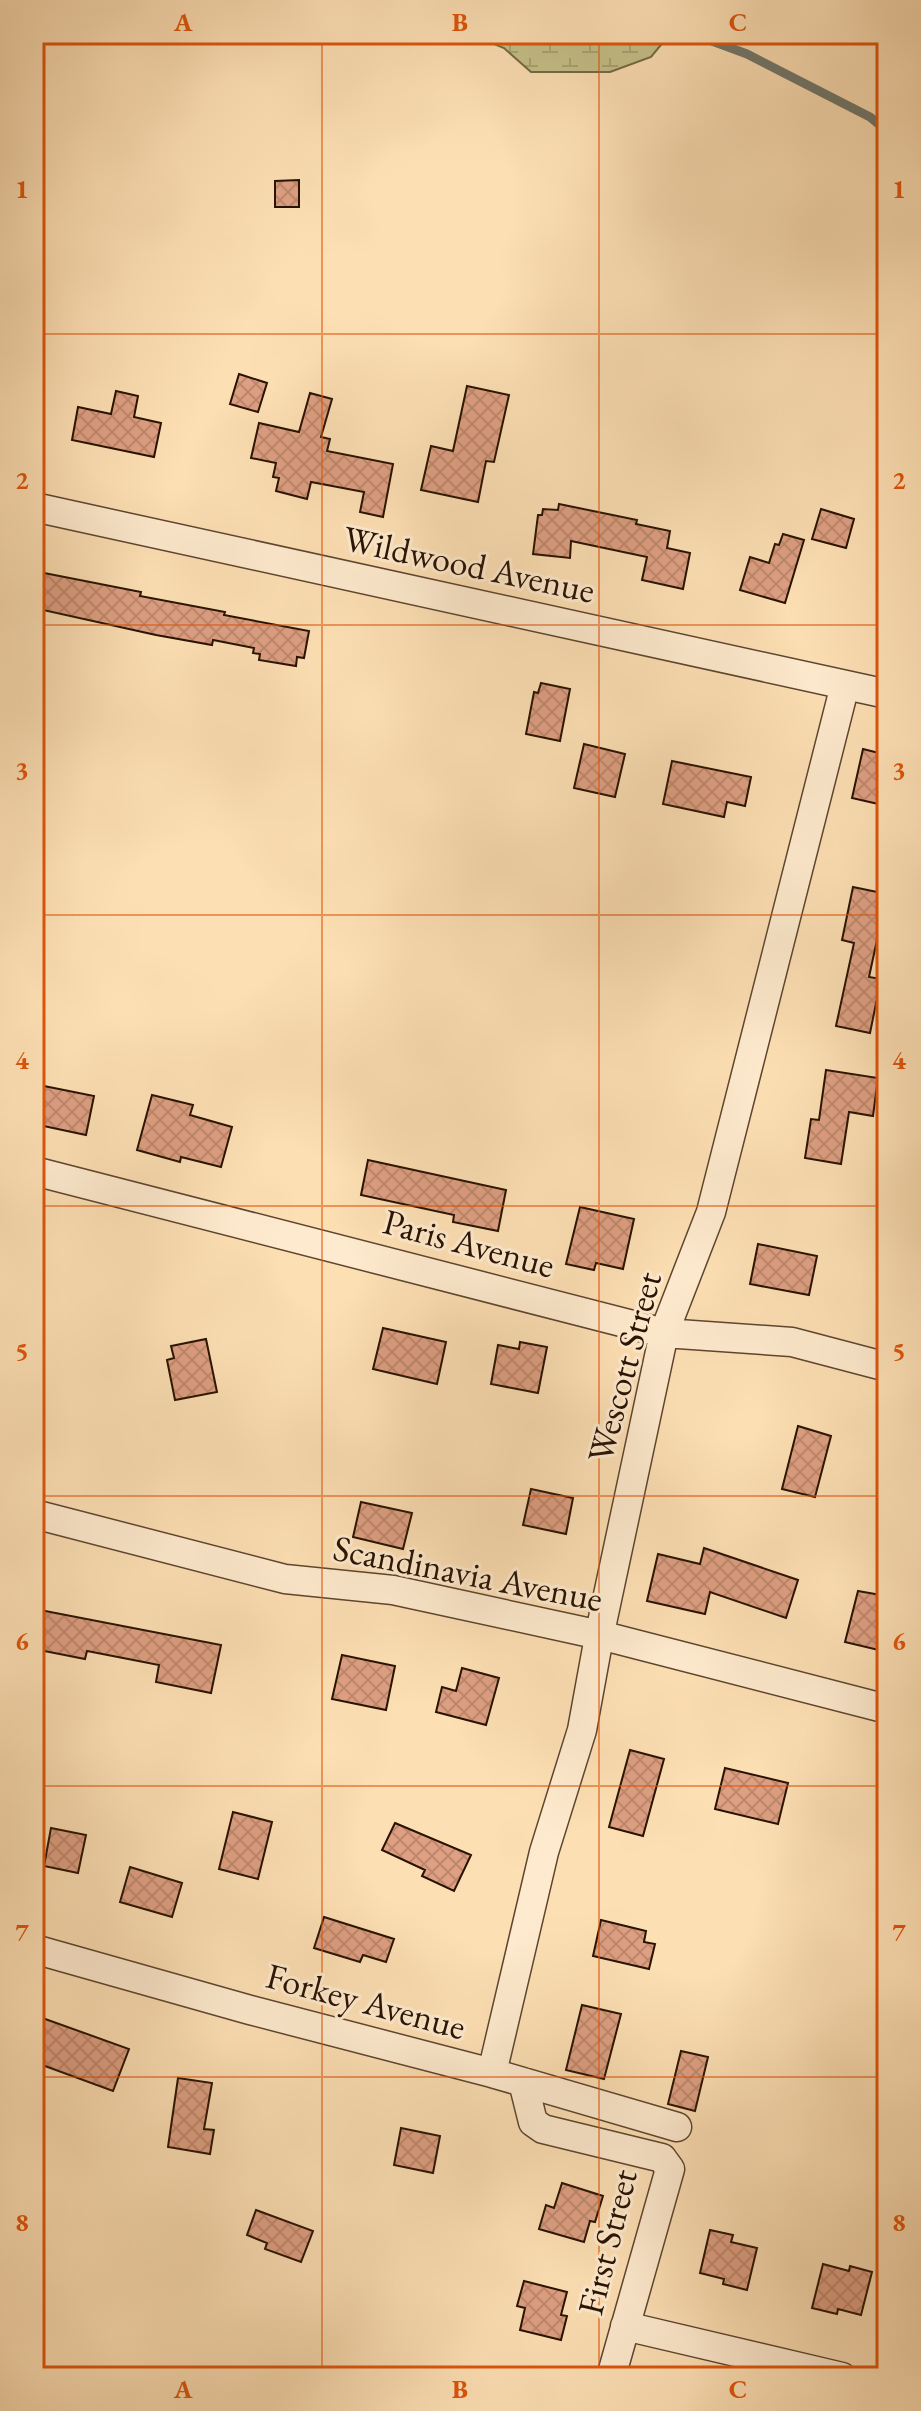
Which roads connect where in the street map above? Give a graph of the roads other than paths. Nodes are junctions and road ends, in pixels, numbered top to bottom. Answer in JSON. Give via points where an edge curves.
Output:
{"nodes":[{"id":1,"x":34,"y":507,"type":"edge"},
{"id":2,"x":845,"y":685,"type":"junction"},
{"id":3,"x":887,"y":694,"type":"edge"},
{"id":4,"x":34,"y":1171,"type":"edge"},
{"id":5,"x":664,"y":1333,"type":"junction"},
{"id":6,"x":887,"y":1367,"type":"edge"},
{"id":7,"x":34,"y":1514,"type":"edge"},
{"id":8,"x":600,"y":1635,"type":"junction"},
{"id":9,"x":887,"y":1709,"type":"edge"},
{"id":10,"x":34,"y":1949,"type":"edge"},
{"id":11,"x":492,"y":2073,"type":"junction"},
{"id":12,"x":523,"y":2082,"type":"junction"},
{"id":13,"x":677,"y":2127,"type":"dead end"},
{"id":14,"x":625,"y":2326,"type":"junction"},
{"id":15,"x":611,"y":2377,"type":"edge"},
{"id":16,"x":842,"y":2377,"type":"edge"}],
"edges":[{"from":1,"to":2,"type":"street","name":"Wildwood Avenue"},
{"from":2,"to":3,"type":"street","name":"Wildwood Avenue"},
{"from":2,"to":5,"type":"street","name":"Wescott Street","via":[[711,1212]]},
{"from":4,"to":5,"type":"street","name":"Paris Avenue"},
{"from":5,"to":6,"type":"street","name":"Paris Avenue","via":[[792,1342]]},
{"from":5,"to":8,"type":"street","name":"Wescott Street"},
{"from":7,"to":8,"type":"street","name":"Scandinavia Avenue","via":[[285,1579],[393,1590]]},
{"from":8,"to":9,"type":"street","name":"Scandinavia Avenue"},
{"from":8,"to":11,"type":"street","name":"Wescott Street","via":[[582,1730],[544,1852]]},
{"from":10,"to":11,"type":"street","name":"Forkey Avenue"},
{"from":11,"to":12,"type":"street","name":"Forkey Avenue"},
{"from":12,"to":13,"type":"street","name":"Forkey Avenue"},
{"from":12,"to":14,"type":"street","name":"First Street","via":[[533,2122],[543,2129],[662,2158],[670,2169]]},
{"from":14,"to":15,"type":"street","name":"First Street"},
{"from":14,"to":16,"type":"street"}]}
